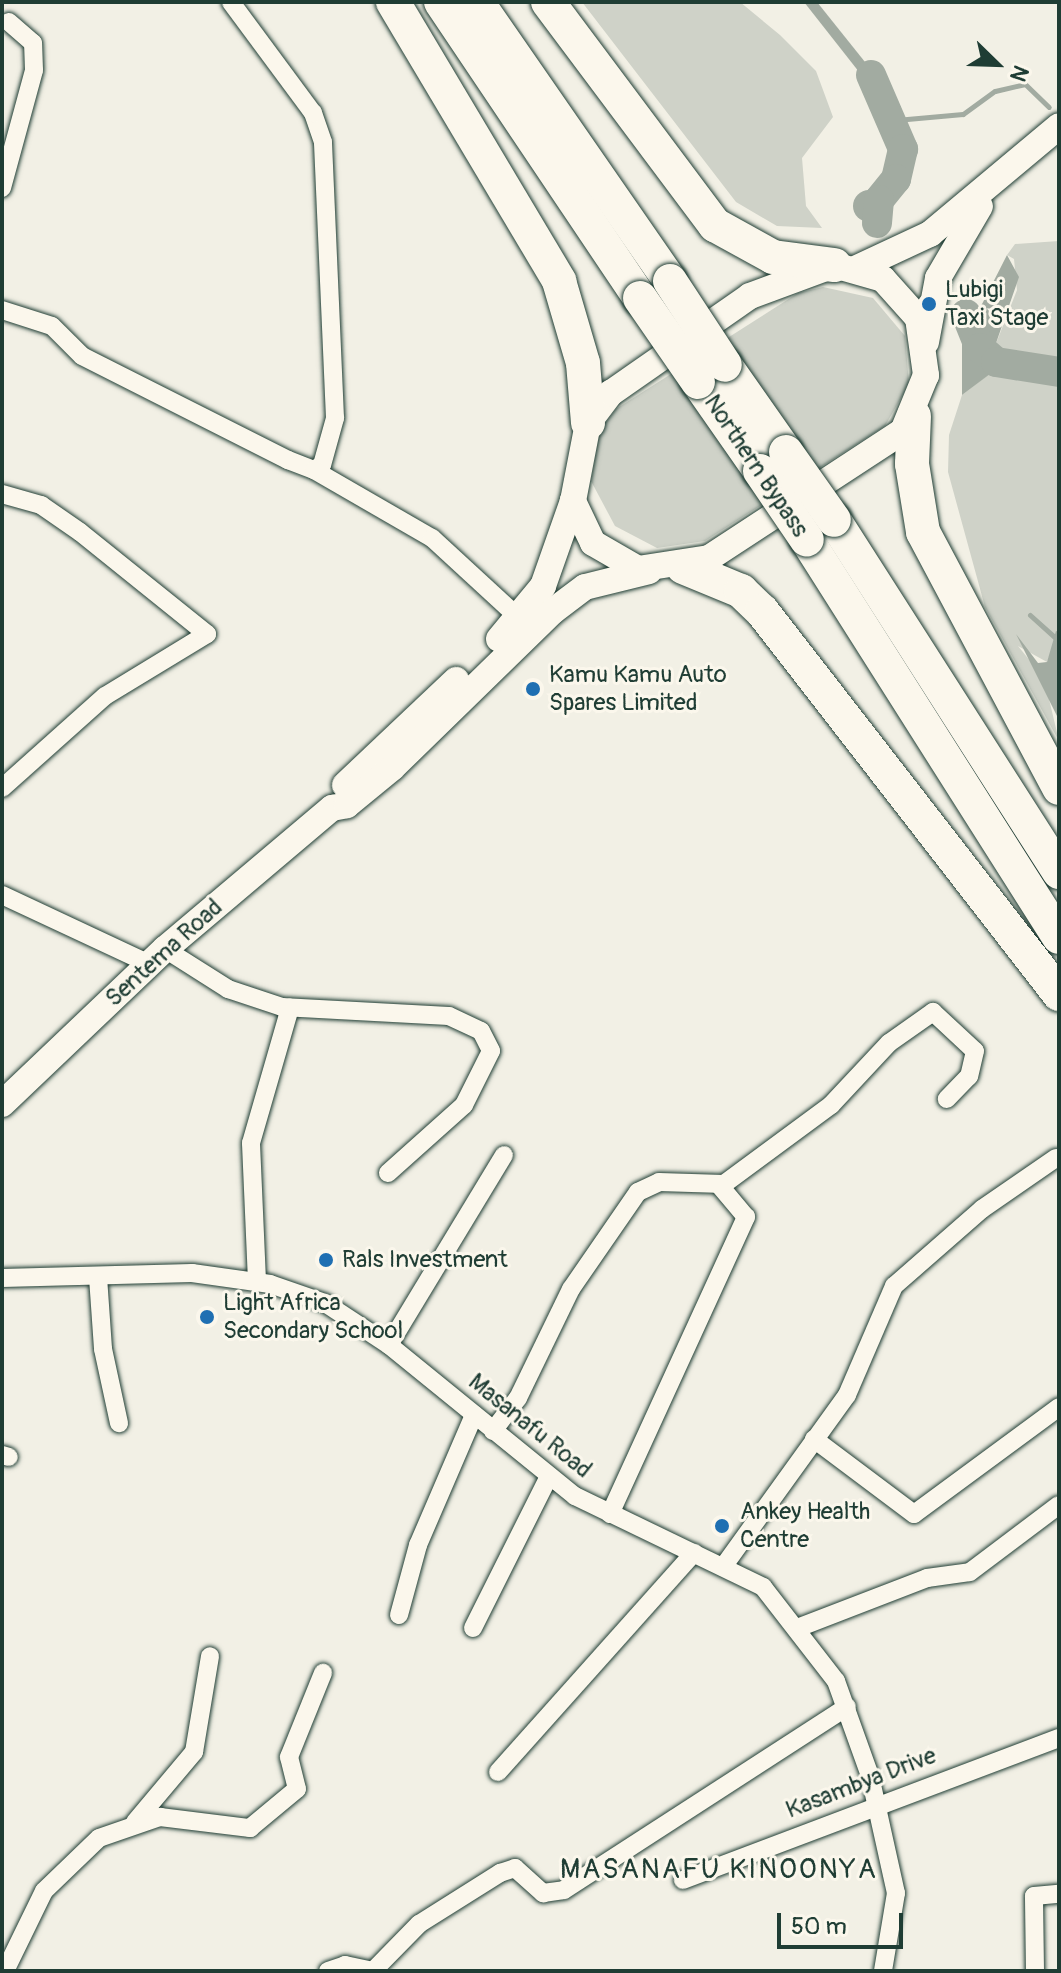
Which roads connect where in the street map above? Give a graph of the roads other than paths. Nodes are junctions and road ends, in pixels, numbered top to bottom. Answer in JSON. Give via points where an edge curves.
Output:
{"nodes":[{"id":1,"x":231,"y":2,"type":"edge"},
{"id":2,"x":393,"y":2,"type":"edge"},
{"id":3,"x":441,"y":2,"type":"edge"},
{"id":4,"x":477,"y":2,"type":"edge"},
{"id":5,"x":548,"y":2,"type":"edge"},
{"id":6,"x":9,"y":22,"type":"dead end"},
{"id":7,"x":1059,"y":126,"type":"edge"},
{"id":8,"x":2,"y":188,"type":"edge"},
{"id":9,"x":991,"y":190,"type":"junction"},
{"id":10,"x":845,"y":266,"type":"junction"},
{"id":11,"x":2,"y":310,"type":"edge"},
{"id":12,"x":926,"y":343,"type":"junction"},
{"id":13,"x":712,"y":374,"type":"junction"},
{"id":14,"x":914,"y":416,"type":"junction"},
{"id":15,"x":588,"y":423,"type":"junction"},
{"id":16,"x":773,"y":462,"type":"junction"},
{"id":17,"x":314,"y":470,"type":"junction"},
{"id":18,"x":2,"y":494,"type":"edge"},
{"id":19,"x":573,"y":501,"type":"junction"},
{"id":20,"x":671,"y":568,"type":"junction"},
{"id":21,"x":520,"y":619,"type":"junction"},
{"id":22,"x":2,"y":788,"type":"edge"},
{"id":23,"x":1059,"y":788,"type":"edge"},
{"id":24,"x":332,"y":808,"type":"junction"},
{"id":25,"x":1059,"y":872,"type":"edge"},
{"id":26,"x":2,"y":895,"type":"edge"},
{"id":27,"x":1059,"y":937,"type":"edge"},
{"id":28,"x":157,"y":956,"type":"junction"},
{"id":29,"x":1059,"y":994,"type":"edge"},
{"id":30,"x":290,"y":1008,"type":"junction"},
{"id":31,"x":947,"y":1099,"type":"dead end"},
{"id":32,"x":2,"y":1104,"type":"edge"},
{"id":33,"x":504,"y":1155,"type":"dead end"},
{"id":34,"x":1056,"y":1158,"type":"dead end"},
{"id":35,"x":388,"y":1173,"type":"dead end"},
{"id":36,"x":720,"y":1186,"type":"junction"},
{"id":37,"x":98,"y":1277,"type":"junction"},
{"id":38,"x":2,"y":1278,"type":"edge"},
{"id":39,"x":257,"y":1281,"type":"junction"},
{"id":40,"x":389,"y":1345,"type":"junction"},
{"id":41,"x":1059,"y":1407,"type":"edge"},
{"id":42,"x":474,"y":1415,"type":"junction"},
{"id":43,"x":119,"y":1423,"type":"dead end"},
{"id":44,"x":493,"y":1431,"type":"junction"},
{"id":45,"x":814,"y":1439,"type":"junction"},
{"id":46,"x":549,"y":1476,"type":"junction"},
{"id":47,"x":1059,"y":1505,"type":"edge"},
{"id":48,"x":610,"y":1514,"type":"junction"},
{"id":49,"x":694,"y":1553,"type":"junction"},
{"id":50,"x":723,"y":1567,"type":"junction"},
{"id":51,"x":399,"y":1615,"type":"dead end"},
{"id":52,"x":800,"y":1627,"type":"junction"},
{"id":53,"x":473,"y":1628,"type":"dead end"},
{"id":54,"x":210,"y":1656,"type":"dead end"},
{"id":55,"x":323,"y":1673,"type":"dead end"},
{"id":56,"x":847,"y":1707,"type":"junction"},
{"id":57,"x":1059,"y":1738,"type":"edge"},
{"id":58,"x":498,"y":1772,"type":"dead end"},
{"id":59,"x":878,"y":1802,"type":"junction"},
{"id":60,"x":135,"y":1822,"type":"junction"},
{"id":61,"x":683,"y":1880,"type":"dead end"},
{"id":62,"x":1059,"y":1894,"type":"edge"},
{"id":63,"x":5,"y":1971,"type":"edge"},
{"id":64,"x":328,"y":1971,"type":"edge"},
{"id":65,"x":373,"y":1971,"type":"edge"},
{"id":66,"x":883,"y":1971,"type":"edge"},
{"id":67,"x":1035,"y":1971,"type":"edge"}],
"edges":[{"from":1,"to":17,"type":"street","via":[[313,113],[323,142],[335,418],[324,460]]},
{"from":2,"to":15,"type":"highway","via":[[559,281],[583,363]]},
{"from":3,"to":13,"type":"highway","name":"Northern Bypass","bridge":true,"via":[[640,298]]},
{"from":4,"to":13,"type":"highway","name":"Northern Bypass","bridge":true,"via":[[670,281]]},
{"from":5,"to":10,"type":"highway","via":[[715,225],[773,257]]},
{"from":6,"to":8,"type":"street","via":[[33,43],[34,70]]},
{"from":7,"to":9,"type":"main road"},
{"from":9,"to":10,"type":"main road","via":[[930,234]]},
{"from":9,"to":12,"type":"main road","via":[[938,278]]},
{"from":10,"to":12,"type":"main road","via":[[904,299]]},
{"from":10,"to":15,"type":"main road","via":[[750,296],[638,371]]},
{"from":11,"to":17,"type":"street","via":[[52,326],[82,356]]},
{"from":12,"to":14,"type":"main road"},
{"from":13,"to":16,"type":"highway","name":"Northern Bypass"},
{"from":14,"to":20,"type":"main road","name":"Sentema Road","via":[[886,443],[709,558]]},
{"from":14,"to":23,"type":"highway","via":[[912,464],[923,532]]},
{"from":15,"to":19,"type":"main road","name":"Sentema Road"},
{"from":16,"to":25,"type":"highway","name":"Northern Bypass","bridge":true,"via":[[834,520]]},
{"from":16,"to":27,"type":"highway","name":"Northern Bypass","bridge":true,"via":[[807,540]]},
{"from":17,"to":21,"type":"street","via":[[432,538]]},
{"from":18,"to":22,"type":"street","via":[[41,505],[163,592],[207,634],[105,696]]},
{"from":19,"to":20,"type":"main road","via":[[593,543],[638,569]]},
{"from":19,"to":21,"type":"main road","name":"Sentema Road","via":[[554,561]]},
{"from":20,"to":24,"type":"main road","name":"Sentema Road","via":[[585,587],[392,768]]},
{"from":20,"to":29,"type":"highway","via":[[741,591],[762,611]]},
{"from":21,"to":24,"type":"main road","name":"Sentema Road","via":[[337,793]]},
{"from":24,"to":28,"type":"main road","name":"Sentema Road"},
{"from":26,"to":28,"type":"street"},
{"from":28,"to":30,"type":"street","via":[[228,989]]},
{"from":28,"to":32,"type":"main road","name":"Sentema Road"},
{"from":30,"to":35,"type":"street","via":[[449,1016],[473,1024],[491,1042],[464,1105]]},
{"from":30,"to":39,"type":"street","via":[[251,1143]]},
{"from":31,"to":36,"type":"street","via":[[969,1076],[975,1051],[933,1012],[889,1043],[831,1105]]},
{"from":33,"to":40,"type":"street"},
{"from":34,"to":45,"type":"street","via":[[982,1209],[894,1286],[854,1382]]},
{"from":36,"to":44,"type":"street","via":[[659,1182],[638,1192],[571,1289],[518,1398]]},
{"from":36,"to":48,"type":"street","via":[[746,1217]]},
{"from":37,"to":38,"type":"street","name":"Masanafu Road"},
{"from":37,"to":39,"type":"street","name":"Masanafu Road","via":[[192,1273]]},
{"from":37,"to":43,"type":"street","via":[[103,1349]]},
{"from":39,"to":40,"type":"street","name":"Masanafu Road","via":[[325,1303]]},
{"from":40,"to":42,"type":"street","name":"Masanafu Road"},
{"from":41,"to":45,"type":"street","via":[[914,1514]]},
{"from":42,"to":44,"type":"street","name":"Masanafu Road"},
{"from":42,"to":51,"type":"street","via":[[418,1545]]},
{"from":44,"to":46,"type":"street","name":"Masanafu Road"},
{"from":45,"to":50,"type":"street"},
{"from":46,"to":48,"type":"street","name":"Masanafu Road"},
{"from":46,"to":53,"type":"street"},
{"from":47,"to":52,"type":"street","via":[[970,1572],[927,1578]]},
{"from":48,"to":49,"type":"street","name":"Masanafu Road"},
{"from":49,"to":50,"type":"street","name":"Masanafu Road"},
{"from":49,"to":58,"type":"street"},
{"from":50,"to":52,"type":"street","name":"Masanafu Road","via":[[763,1587]]},
{"from":52,"to":56,"type":"street","name":"Masanafu Road"},
{"from":54,"to":60,"type":"street","via":[[194,1752]]},
{"from":55,"to":60,"type":"street","via":[[289,1757],[297,1789],[250,1828],[177,1816]]},
{"from":56,"to":59,"type":"street","name":"Masanafu Road"},
{"from":56,"to":65,"type":"street","via":[[564,1890],[543,1893],[515,1868],[500,1873],[419,1924]]},
{"from":57,"to":59,"type":"street","name":"Kasambya Drive"},
{"from":59,"to":61,"type":"street","name":"Kasambya Drive"},
{"from":59,"to":66,"type":"street","name":"Masanafu Road","via":[[896,1893]]},
{"from":60,"to":63,"type":"street","via":[[99,1838],[65,1865],[29,1915]]},
{"from":62,"to":67,"type":"street","via":[[1034,1896]]},
{"from":64,"to":65,"type":"street","via":[[345,1965]]}]}
